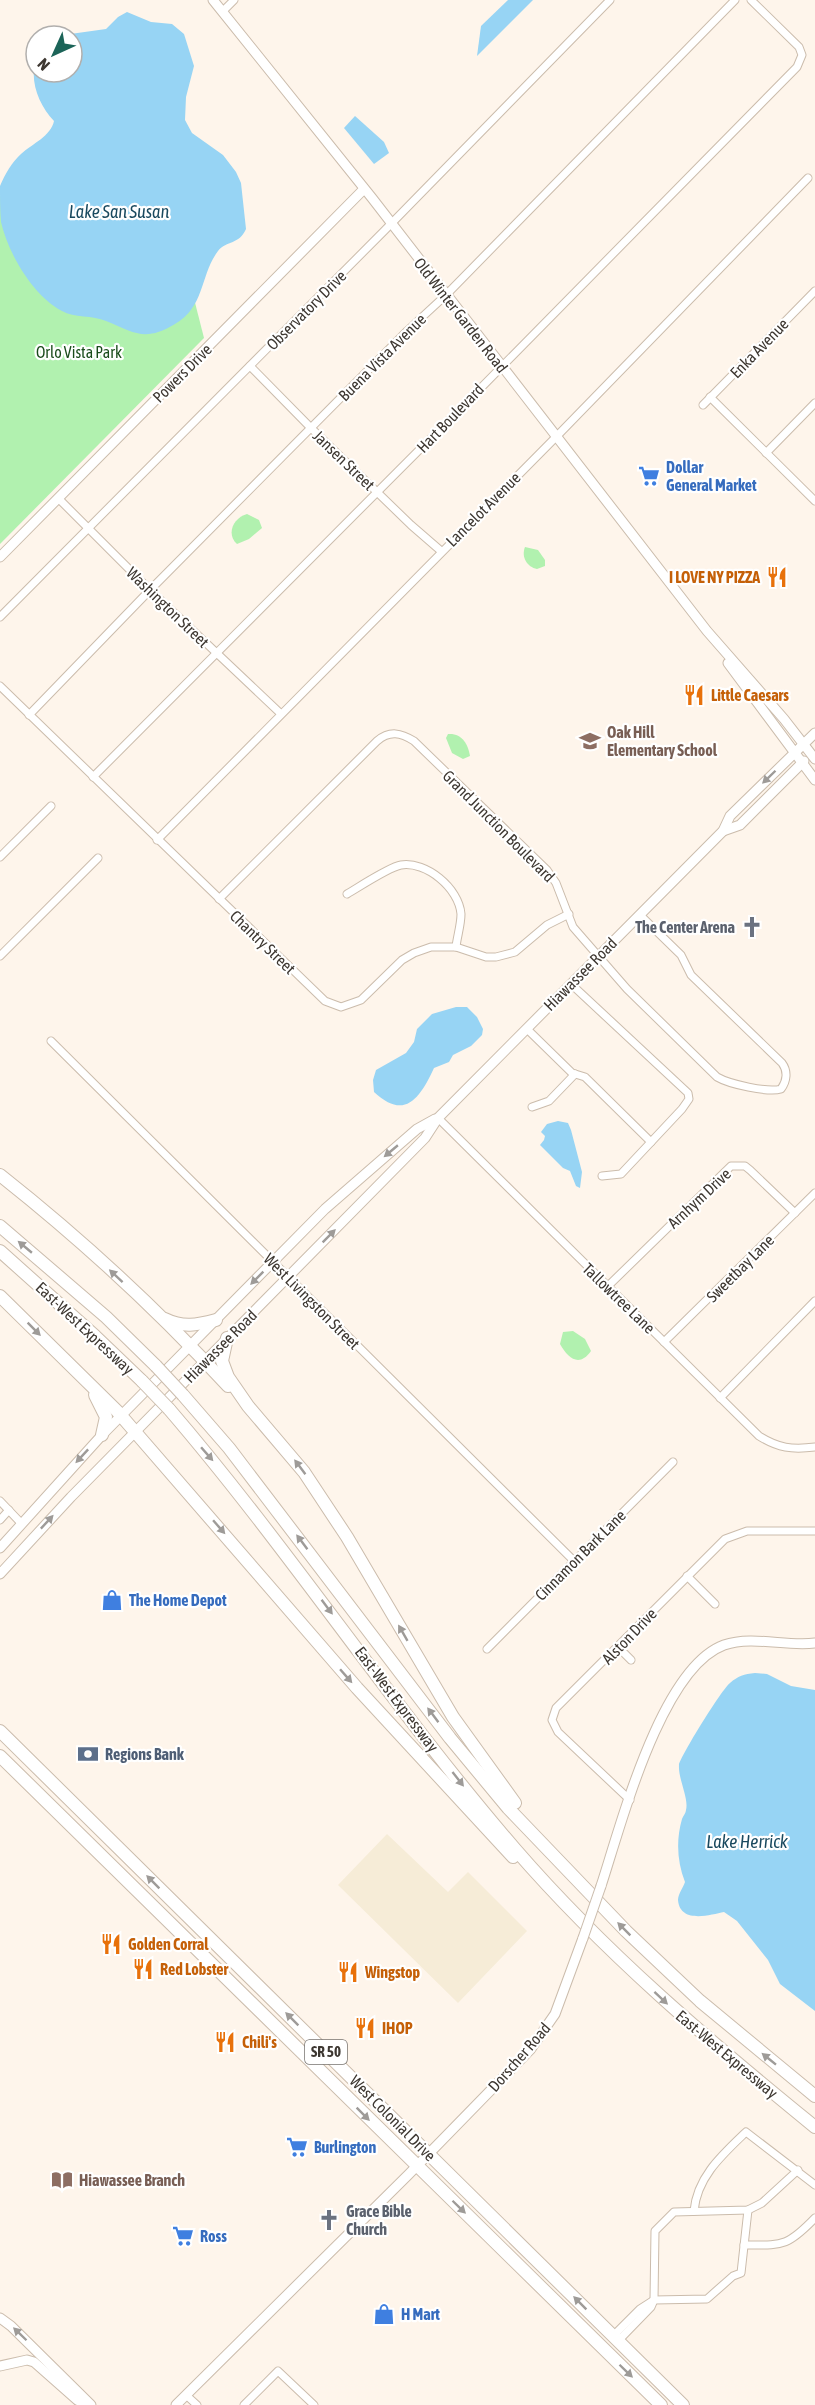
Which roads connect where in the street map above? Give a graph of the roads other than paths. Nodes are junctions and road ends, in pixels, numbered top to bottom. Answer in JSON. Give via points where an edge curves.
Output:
{"nodes":[{"id":1,"x":213,"y":0,"type":"edge"},
{"id":2,"x":234,"y":0,"type":"edge"},
{"id":3,"x":610,"y":0,"type":"edge"},
{"id":4,"x":735,"y":0,"type":"edge"},
{"id":5,"x":750,"y":0,"type":"edge"},
{"id":6,"x":223,"y":11,"type":"junction"},
{"id":7,"x":808,"y":178,"type":"dead end"},
{"id":8,"x":364,"y":189,"type":"junction"},
{"id":9,"x":392,"y":224,"type":"junction"},
{"id":10,"x":815,"y":291,"type":"edge"},
{"id":11,"x":446,"y":296,"type":"junction"},
{"id":12,"x":250,"y":366,"type":"junction"},
{"id":13,"x":501,"y":366,"type":"junction"},
{"id":14,"x":710,"y":397,"type":"junction"},
{"id":15,"x":815,"y":403,"type":"edge"},
{"id":16,"x":703,"y":405,"type":"dead end"},
{"id":17,"x":311,"y":428,"type":"junction"},
{"id":18,"x":556,"y":437,"type":"junction"},
{"id":19,"x":766,"y":453,"type":"junction"},
{"id":20,"x":377,"y":492,"type":"junction"},
{"id":21,"x":58,"y":498,"type":"junction"},
{"id":22,"x":815,"y":501,"type":"edge"},
{"id":23,"x":88,"y":528,"type":"junction"},
{"id":24,"x":441,"y":551,"type":"junction"},
{"id":25,"x":0,"y":556,"type":"edge"},
{"id":26,"x":150,"y":590,"type":"junction"},
{"id":27,"x":0,"y":617,"type":"edge"},
{"id":28,"x":707,"y":631,"type":"junction"},
{"id":29,"x":217,"y":654,"type":"junction"},
{"id":30,"x":0,"y":686,"type":"edge"},
{"id":31,"x":280,"y":713,"type":"junction"},
{"id":32,"x":29,"y":714,"type":"junction"},
{"id":33,"x":815,"y":733,"type":"edge"},
{"id":34,"x":804,"y":744,"type":"junction"},
{"id":35,"x":794,"y":753,"type":"junction"},
{"id":36,"x":814,"y":755,"type":"edge"},
{"id":37,"x":802,"y":763,"type":"junction"},
{"id":38,"x":93,"y":777,"type":"junction"},
{"id":39,"x":815,"y":780,"type":"edge"},
{"id":40,"x":51,"y":806,"type":"dead end"},
{"id":41,"x":723,"y":831,"type":"junction"},
{"id":42,"x":157,"y":840,"type":"junction"},
{"id":43,"x":0,"y":857,"type":"edge"},
{"id":44,"x":98,"y":858,"type":"dead end"},
{"id":45,"x":347,"y":894,"type":"dead end"},
{"id":46,"x":219,"y":899,"type":"junction"},
{"id":47,"x":569,"y":914,"type":"junction"},
{"id":48,"x":640,"y":915,"type":"junction"},
{"id":49,"x":456,"y":947,"type":"junction"},
{"id":50,"x":0,"y":956,"type":"edge"},
{"id":51,"x":598,"y":956,"type":"junction"},
{"id":52,"x":571,"y":984,"type":"junction"},
{"id":53,"x":527,"y":1029,"type":"junction"},
{"id":54,"x":51,"y":1041,"type":"dead end"},
{"id":55,"x":575,"y":1074,"type":"junction"},
{"id":56,"x":532,"y":1107,"type":"dead end"},
{"id":57,"x":438,"y":1118,"type":"junction"},
{"id":58,"x":651,"y":1142,"type":"junction"},
{"id":59,"x":0,"y":1175,"type":"edge"},
{"id":60,"x":602,"y":1176,"type":"dead end"},
{"id":61,"x":815,"y":1193,"type":"edge"},
{"id":62,"x":795,"y":1213,"type":"junction"},
{"id":63,"x":0,"y":1226,"type":"edge"},
{"id":64,"x":0,"y":1251,"type":"edge"},
{"id":65,"x":273,"y":1262,"type":"junction"},
{"id":66,"x":288,"y":1277,"type":"junction"},
{"id":67,"x":607,"y":1287,"type":"junction"},
{"id":68,"x":0,"y":1296,"type":"edge"},
{"id":69,"x":815,"y":1301,"type":"edge"},
{"id":70,"x":158,"y":1316,"type":"junction"},
{"id":71,"x":216,"y":1320,"type":"junction"},
{"id":72,"x":227,"y":1338,"type":"junction"},
{"id":73,"x":664,"y":1342,"type":"junction"},
{"id":74,"x":189,"y":1346,"type":"junction"},
{"id":75,"x":205,"y":1361,"type":"junction"},
{"id":76,"x":89,"y":1383,"type":"junction"},
{"id":77,"x":720,"y":1398,"type":"junction"},
{"id":78,"x":248,"y":1406,"type":"junction"},
{"id":79,"x":121,"y":1415,"type":"junction"},
{"id":80,"x":135,"y":1431,"type":"junction"},
{"id":81,"x":102,"y":1435,"type":"junction"},
{"id":82,"x":815,"y":1447,"type":"edge"},
{"id":83,"x":673,"y":1462,"type":"dead end"},
{"id":84,"x":0,"y":1502,"type":"edge"},
{"id":85,"x":9,"y":1510,"type":"junction"},
{"id":86,"x":0,"y":1520,"type":"edge"},
{"id":87,"x":21,"y":1523,"type":"junction"},
{"id":88,"x":815,"y":1532,"type":"edge"},
{"id":89,"x":0,"y":1548,"type":"edge"},
{"id":90,"x":574,"y":1561,"type":"junction"},
{"id":91,"x":0,"y":1574,"type":"edge"},
{"id":92,"x":687,"y":1576,"type":"junction"},
{"id":93,"x":715,"y":1604,"type":"dead end"},
{"id":94,"x":815,"y":1643,"type":"edge"},
{"id":95,"x":618,"y":1647,"type":"junction"},
{"id":96,"x":487,"y":1649,"type":"dead end"},
{"id":97,"x":631,"y":1660,"type":"dead end"},
{"id":98,"x":0,"y":1731,"type":"edge"},
{"id":99,"x":5,"y":1760,"type":"edge"},
{"id":100,"x":630,"y":1800,"type":"junction"},
{"id":101,"x":84,"y":1813,"type":"junction"},
{"id":102,"x":524,"y":1823,"type":"junction"},
{"id":103,"x":72,"y":1827,"type":"junction"},
{"id":104,"x":125,"y":1855,"type":"junction"},
{"id":105,"x":545,"y":1882,"type":"junction"},
{"id":106,"x":243,"y":1970,"type":"junction"},
{"id":107,"x":230,"y":1982,"type":"junction"},
{"id":108,"x":815,"y":2096,"type":"edge"},
{"id":109,"x":815,"y":2127,"type":"edge"},
{"id":110,"x":429,"y":2154,"type":"junction"},
{"id":111,"x":417,"y":2166,"type":"junction"},
{"id":112,"x":798,"y":2170,"type":"junction"},
{"id":113,"x":815,"y":2185,"type":"edge"},
{"id":114,"x":748,"y":2210,"type":"junction"},
{"id":115,"x":694,"y":2211,"type":"junction"},
{"id":116,"x":815,"y":2218,"type":"edge"},
{"id":117,"x":744,"y":2245,"type":"junction"},
{"id":118,"x":654,"y":2300,"type":"junction"},
{"id":119,"x":569,"y":2315,"type":"junction"},
{"id":120,"x":0,"y":2318,"type":"edge"},
{"id":121,"x":615,"y":2338,"type":"junction"},
{"id":122,"x":605,"y":2351,"type":"junction"},
{"id":123,"x":0,"y":2366,"type":"edge"},
{"id":124,"x":651,"y":2374,"type":"junction"},
{"id":125,"x":186,"y":2395,"type":"junction"},
{"id":126,"x":89,"y":2405,"type":"edge"},
{"id":127,"x":176,"y":2405,"type":"edge"},
{"id":128,"x":197,"y":2405,"type":"edge"},
{"id":129,"x":244,"y":2405,"type":"edge"},
{"id":130,"x":314,"y":2405,"type":"edge"},
{"id":131,"x":661,"y":2405,"type":"edge"},
{"id":132,"x":683,"y":2405,"type":"edge"}],
"edges":[{"from":1,"to":6,"type":"main road","name":"Old Winter Garden Road"},
{"from":2,"to":6,"type":"street"},
{"from":3,"to":9,"type":"street","name":"Observatory Drive"},
{"from":4,"to":11,"type":"street","name":"Buena Vista Avenue"},
{"from":5,"to":13,"type":"street","name":"Hart Boulevard","via":[[795,42],[802,55],[797,67]]},
{"from":6,"to":8,"type":"main road","name":"Old Winter Garden Road"},
{"from":7,"to":18,"type":"street","name":"Lancelot Avenue"},
{"from":8,"to":9,"type":"main road","name":"Old Winter Garden Road"},
{"from":8,"to":21,"type":"main road","name":"Powers Drive"},
{"from":9,"to":11,"type":"main road","name":"Old Winter Garden Road"},
{"from":9,"to":12,"type":"street","name":"Observatory Drive"},
{"from":10,"to":14,"type":"street","name":"Enka Avenue"},
{"from":11,"to":13,"type":"main road","name":"Old Winter Garden Road"},
{"from":11,"to":17,"type":"street","name":"Buena Vista Avenue"},
{"from":12,"to":17,"type":"street","name":"Jansen Street"},
{"from":12,"to":23,"type":"street","name":"Observatory Drive"},
{"from":13,"to":18,"type":"main road","name":"Old Winter Garden Road"},
{"from":13,"to":20,"type":"street","name":"Hart Boulevard"},
{"from":14,"to":16,"type":"street","name":"Enka Avenue"},
{"from":14,"to":19,"type":"street"},
{"from":15,"to":19,"type":"street"},
{"from":17,"to":20,"type":"street","name":"Jansen Street"},
{"from":17,"to":26,"type":"street","name":"Buena Vista Avenue"},
{"from":18,"to":24,"type":"street","name":"Lancelot Avenue"},
{"from":18,"to":28,"type":"main road","name":"Old Winter Garden Road"},
{"from":19,"to":22,"type":"street"},
{"from":20,"to":24,"type":"street","name":"Jansen Street"},
{"from":20,"to":29,"type":"street","name":"Hart Boulevard"},
{"from":21,"to":23,"type":"street","name":"Washington Street"},
{"from":21,"to":25,"type":"main road","name":"Powers Drive"},
{"from":23,"to":26,"type":"street","name":"Washington Street"},
{"from":23,"to":27,"type":"street","name":"Observatory Drive"},
{"from":24,"to":31,"type":"street","name":"Lancelot Avenue"},
{"from":26,"to":29,"type":"street","name":"Washington Street"},
{"from":26,"to":32,"type":"street","name":"Buena Vista Avenue"},
{"from":28,"to":34,"type":"main road","name":"Old Winter Garden Road"},
{"from":28,"to":35,"type":"main road","name":"Old Winter Garden Road"},
{"from":29,"to":31,"type":"street","name":"Washington Street"},
{"from":29,"to":38,"type":"street","name":"Hart Boulevard"},
{"from":30,"to":32,"type":"street","name":"Chantry Street"},
{"from":31,"to":42,"type":"street","name":"Lancelot Avenue"},
{"from":32,"to":38,"type":"street","name":"Chantry Street"},
{"from":33,"to":34,"type":"main road","name":"Hiawassee Road"},
{"from":34,"to":35,"type":"main road","name":"Hiawassee Road"},
{"from":34,"to":36,"type":"main road","name":"Old Winter Garden Road"},
{"from":35,"to":37,"type":"main road","name":"Old Winter Garden Road"},
{"from":35,"to":41,"type":"main road","name":"Hiawassee Road","one_way":true,"via":[[730,816]]},
{"from":36,"to":37,"type":"main road","name":"Hiawassee Road"},
{"from":37,"to":39,"type":"main road","name":"Old Winter Garden Road"},
{"from":37,"to":41,"type":"main road","name":"Hiawassee Road","via":[[740,825]]},
{"from":38,"to":42,"type":"street","name":"Chantry Street"},
{"from":40,"to":43,"type":"street"},
{"from":41,"to":48,"type":"main road","name":"Hiawassee Road"},
{"from":42,"to":46,"type":"street","name":"Chantry Street"},
{"from":44,"to":50,"type":"street"},
{"from":45,"to":49,"type":"street","via":[[399,865],[428,870],[459,904]]},
{"from":46,"to":47,"type":"street","name":"Grand Junction Boulevard","via":[[377,741],[393,733],[414,741],[547,870]]},
{"from":46,"to":49,"type":"street","name":"Chantry Street","via":[[325,1001],[341,1006],[361,1000],[414,953],[431,947]]},
{"from":47,"to":49,"type":"street","name":"Chantry Street","via":[[547,924],[515,952],[486,957]]},
{"from":47,"to":51,"type":"street","name":"Grand Junction Boulevard","via":[[573,927]]},
{"from":48,"to":51,"type":"main road","name":"Hiawassee Road"},
{"from":48,"to":51,"type":"street","name":"Grand Junction Boulevard","via":[[681,955],[691,975],[782,1063],[786,1078],[781,1089],[725,1082],[717,1077]]},
{"from":51,"to":52,"type":"main road","name":"Hiawassee Road"},
{"from":52,"to":53,"type":"main road","name":"Hiawassee Road"},
{"from":52,"to":58,"type":"street","via":[[688,1093],[689,1099]]},
{"from":53,"to":55,"type":"street"},
{"from":53,"to":57,"type":"main road","name":"Hiawassee Road"},
{"from":54,"to":65,"type":"street","name":"West Livingston Street"},
{"from":55,"to":56,"type":"street","via":[[549,1101]]},
{"from":55,"to":58,"type":"street","via":[[585,1077]]},
{"from":57,"to":65,"type":"main road","name":"Hiawassee Road","one_way":true,"via":[[417,1129],[371,1168]]},
{"from":66,"to":57,"type":"main road","name":"Hiawassee Road","one_way":true,"via":[[425,1138]]},
{"from":57,"to":67,"type":"street","name":"Tallowtree Lane"},
{"from":58,"to":60,"type":"street","via":[[621,1174]]},
{"from":70,"to":59,"type":"highway","one_way":true,"via":[[77,1239]]},
{"from":61,"to":62,"type":"street","name":"Sweetbay Lane"},
{"from":62,"to":67,"type":"street","name":"Arnhym Drive","via":[[745,1166],[731,1166]]},
{"from":62,"to":73,"type":"street","name":"Sweetbay Lane"},
{"from":102,"to":63,"type":"highway","name":"East-West Expressway","one_way":true,"bridge":true,"via":[[450,1738],[229,1448],[183,1395],[106,1317]]},
{"from":64,"to":105,"type":"highway","name":"East-West Expressway","one_way":true,"bridge":true,"via":[[87,1328],[169,1410],[257,1514],[406,1713]]},
{"from":65,"to":66,"type":"street","name":"West Livingston Street"},
{"from":65,"to":71,"type":"main road","name":"Hiawassee Road","one_way":true},
{"from":66,"to":72,"type":"main road","name":"Hiawassee Road"},
{"from":66,"to":90,"type":"street","name":"West Livingston Street"},
{"from":67,"to":73,"type":"street","name":"Tallowtree Lane"},
{"from":68,"to":76,"type":"highway","one_way":true},
{"from":69,"to":77,"type":"street"},
{"from":70,"to":71,"type":"highway","via":[[189,1326]]},
{"from":70,"to":74,"type":"highway"},
{"from":71,"to":74,"type":"main road","name":"Hiawassee Road"},
{"from":72,"to":75,"type":"main road","name":"Hiawassee Road"},
{"from":72,"to":78,"type":"highway","via":[[224,1369]]},
{"from":73,"to":77,"type":"street","name":"Tallowtree Lane"},
{"from":74,"to":75,"type":"highway"},
{"from":74,"to":79,"type":"main road","name":"Hiawassee Road"},
{"from":75,"to":78,"type":"highway"},
{"from":75,"to":80,"type":"main road","name":"Hiawassee Road"},
{"from":76,"to":79,"type":"highway"},
{"from":76,"to":81,"type":"highway","via":[[106,1416]]},
{"from":77,"to":82,"type":"street","name":"Tallowtree Lane","via":[[774,1446],[793,1450]]},
{"from":102,"to":78,"type":"highway","one_way":true,"via":[[516,1805],[453,1717],[304,1472]]},
{"from":79,"to":80,"type":"highway"},
{"from":79,"to":81,"type":"main road","name":"Hiawassee Road"},
{"from":91,"to":80,"type":"main road","name":"Hiawassee Road","one_way":true},
{"from":80,"to":105,"type":"highway","one_way":true,"via":[[418,1756],[533,1878]]},
{"from":81,"to":87,"type":"main road","name":"Hiawassee Road","one_way":true},
{"from":83,"to":90,"type":"street","name":"Cinnamon Bark Lane"},
{"from":84,"to":85,"type":"street"},
{"from":85,"to":86,"type":"street"},
{"from":85,"to":87,"type":"street"},
{"from":87,"to":89,"type":"main road","name":"Hiawassee Road"},
{"from":88,"to":92,"type":"street","name":"Alston Drive","via":[[735,1534]]},
{"from":90,"to":96,"type":"street","name":"Cinnamon Bark Lane"},
{"from":92,"to":93,"type":"street"},
{"from":92,"to":95,"type":"street","name":"Alston Drive"},
{"from":94,"to":100,"type":"main road","name":"Dorscher Road","via":[[737,1642],[698,1661],[653,1734]]},
{"from":95,"to":97,"type":"street"},
{"from":95,"to":100,"type":"street","name":"Alston Drive","via":[[556,1708],[552,1720],[558,1732]]},
{"from":98,"to":101,"type":"highway","name":"West Colonial Drive","number":"SR 50"},
{"from":99,"to":101,"type":"highway","via":[[20,1768],[70,1813]]},
{"from":99,"to":103,"type":"highway","name":"West Colonial Drive","number":"SR 50"},
{"from":100,"to":110,"type":"main road","name":"Dorscher Road","bridge":true,"via":[[562,2000],[541,2037]]},
{"from":101,"to":104,"type":"highway","name":"West Colonial Drive","number":"SR 50"},
{"from":108,"to":102,"type":"highway","name":"East-West Expressway","one_way":true,"via":[[692,1993],[602,1907]]},
{"from":103,"to":104,"type":"highway","via":[[84,1826]]},
{"from":103,"to":107,"type":"highway","name":"West Colonial Drive","number":"SR 50"},
{"from":106,"to":104,"type":"highway","name":"West Colonial Drive","number":"SR 50","one_way":true},
{"from":105,"to":109,"type":"highway","name":"East-West Expressway","one_way":true,"via":[[671,2007]]},
{"from":106,"to":107,"type":"highway"},
{"from":110,"to":106,"type":"highway","name":"West Colonial Drive","number":"SR 50","one_way":true},
{"from":107,"to":111,"type":"highway","name":"West Colonial Drive","number":"SR 50","one_way":true},
{"from":110,"to":111,"type":"main road","name":"Dorscher Road"},
{"from":121,"to":110,"type":"highway","name":"West Colonial Drive","number":"SR 50","one_way":true},
{"from":111,"to":119,"type":"highway","name":"West Colonial Drive","number":"SR 50","one_way":true},
{"from":111,"to":125,"type":"main road","name":"Dorscher Road"},
{"from":112,"to":113,"type":"street"},
{"from":112,"to":114,"type":"street","via":[[762,2203]]},
{"from":112,"to":115,"type":"street","via":[[746,2132],[713,2164],[695,2196]]},
{"from":114,"to":115,"type":"street"},
{"from":114,"to":117,"type":"street"},
{"from":115,"to":118,"type":"street","via":[[674,2212],[655,2231]]},
{"from":116,"to":117,"type":"street","via":[[783,2245]]},
{"from":117,"to":118,"type":"street","via":[[741,2273],[707,2299]]},
{"from":118,"to":121,"type":"street"},
{"from":119,"to":121,"type":"highway","via":[[603,2337]]},
{"from":119,"to":122,"type":"highway","name":"West Colonial Drive","number":"SR 50"},
{"from":126,"to":120,"type":"main road","one_way":true},
{"from":121,"to":124,"type":"highway","name":"West Colonial Drive","number":"SR 50"},
{"from":122,"to":124,"type":"highway","via":[[623,2353]]},
{"from":122,"to":131,"type":"highway","name":"West Colonial Drive","number":"SR 50","one_way":true},
{"from":123,"to":126,"type":"main road","via":[[27,2360],[38,2364],[77,2400]]},
{"from":124,"to":132,"type":"highway","name":"West Colonial Drive","number":"SR 50"},
{"from":125,"to":127,"type":"main road","name":"Dorscher Road"},
{"from":125,"to":128,"type":"street"},
{"from":129,"to":130,"type":"street","via":[[278,2371]]}]}
